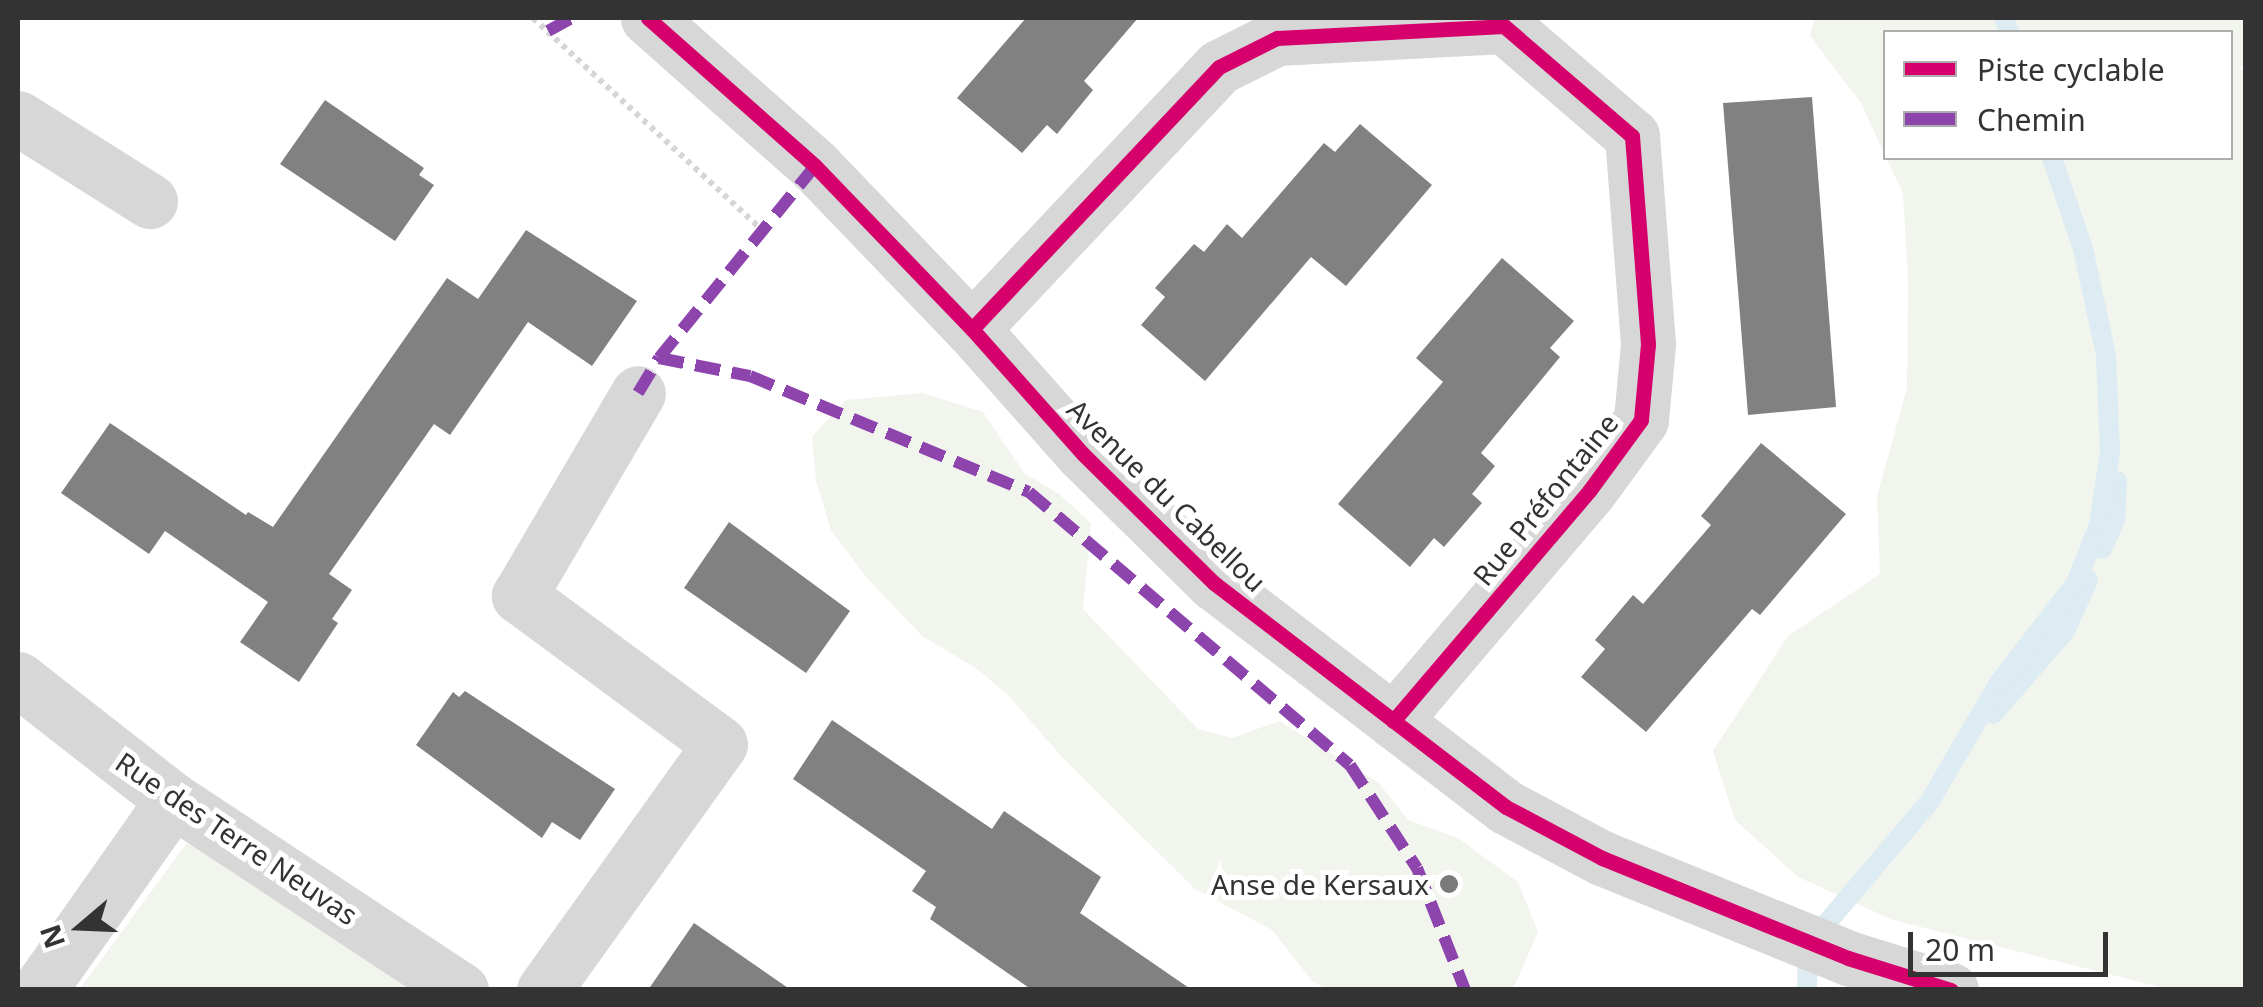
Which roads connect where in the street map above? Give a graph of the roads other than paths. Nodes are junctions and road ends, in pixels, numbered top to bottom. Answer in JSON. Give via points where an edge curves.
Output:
{"nodes":[{"id":1,"x":648,"y":18,"type":"edge"},
{"id":2,"x":18,"y":118,"type":"edge"},
{"id":3,"x":150,"y":202,"type":"dead end"},
{"id":4,"x":972,"y":329,"type":"junction"},
{"id":5,"x":638,"y":393,"type":"dead end"},
{"id":6,"x":18,"y":679,"type":"edge"},
{"id":7,"x":1393,"y":721,"type":"junction"},
{"id":8,"x":173,"y":800,"type":"junction"},
{"id":9,"x":39,"y":990,"type":"edge"},
{"id":10,"x":461,"y":990,"type":"edge"},
{"id":11,"x":544,"y":990,"type":"edge"},
{"id":12,"x":1951,"y":990,"type":"edge"}],
"edges":[{"from":1,"to":4,"type":"street","name":"Avenue du Cabellou","via":[[815,166]]},
{"from":2,"to":3,"type":"street"},
{"from":4,"to":7,"type":"street","name":"Avenue du Cabellou","via":[[1084,454],[1214,583]]},
{"from":4,"to":7,"type":"street","name":"Rue Préfontaine","via":[[1219,67],[1277,38],[1504,26],[1632,136],[1648,344],[1641,420],[1589,491]]},
{"from":5,"to":11,"type":"street","via":[[519,596],[720,744]]},
{"from":6,"to":8,"type":"street","name":"Rue des Terre Neuvas"},
{"from":7,"to":12,"type":"street","name":"Avenue du Cabellou","via":[[1506,808],[1602,858],[1848,958]]},
{"from":8,"to":9,"type":"street"},
{"from":8,"to":10,"type":"street","name":"Rue des Terre Neuvas"}]}
